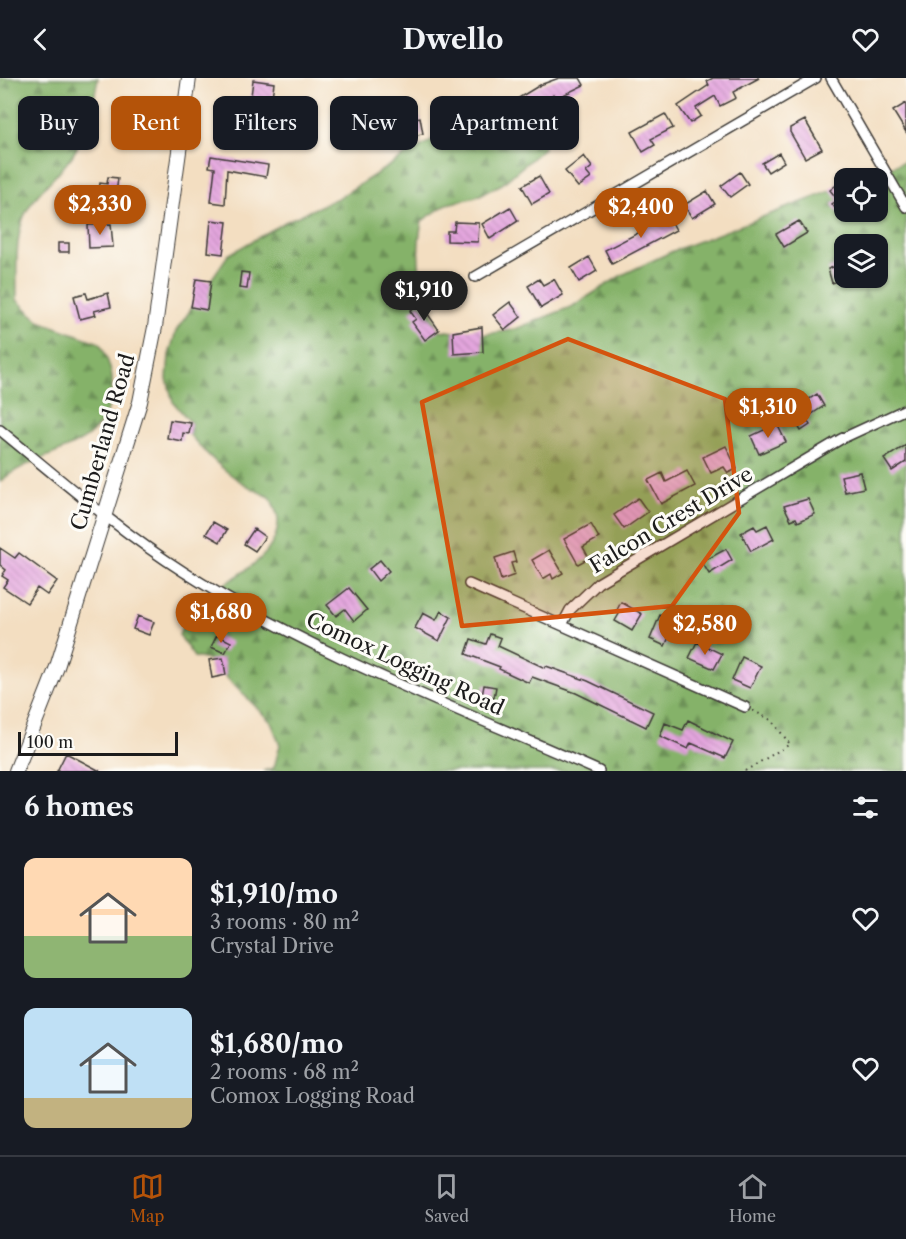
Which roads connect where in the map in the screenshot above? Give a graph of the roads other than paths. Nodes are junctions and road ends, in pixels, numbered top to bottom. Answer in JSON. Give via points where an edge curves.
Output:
{"nodes":[{"id":1,"x":189,"y":78,"type":"edge"},
{"id":2,"x":816,"y":78,"type":"edge"},
{"id":3,"x":831,"y":78,"type":"edge"},
{"id":4,"x":906,"y":207,"type":"edge"},
{"id":5,"x":475,"y":277,"type":"dead end"},
{"id":6,"x":906,"y":408,"type":"edge"},
{"id":7,"x":0,"y":430,"type":"edge"},
{"id":8,"x":105,"y":516,"type":"junction"},
{"id":9,"x":469,"y":584,"type":"dead end"},
{"id":10,"x":562,"y":625,"type":"junction"},
{"id":11,"x":745,"y":707,"type":"road end"},
{"id":12,"x":16,"y":771,"type":"edge"},
{"id":13,"x":598,"y":771,"type":"edge"}],
"edges":[{"from":1,"to":8,"type":"street","name":"Cumberland Road","via":[[148,366]]},
{"from":2,"to":5,"type":"street"},
{"from":3,"to":4,"type":"street"},
{"from":6,"to":10,"type":"street","name":"Falcon Crest Drive","via":[[841,439],[598,583],[570,610]]},
{"from":7,"to":8,"type":"street","name":"Comox Logging Road"},
{"from":8,"to":12,"type":"street","name":"Cumberland Road","via":[[57,668]]},
{"from":8,"to":13,"type":"street","name":"Comox Logging Road","via":[[184,572],[323,649]]},
{"from":9,"to":10,"type":"street"},
{"from":10,"to":11,"type":"street"}]}
